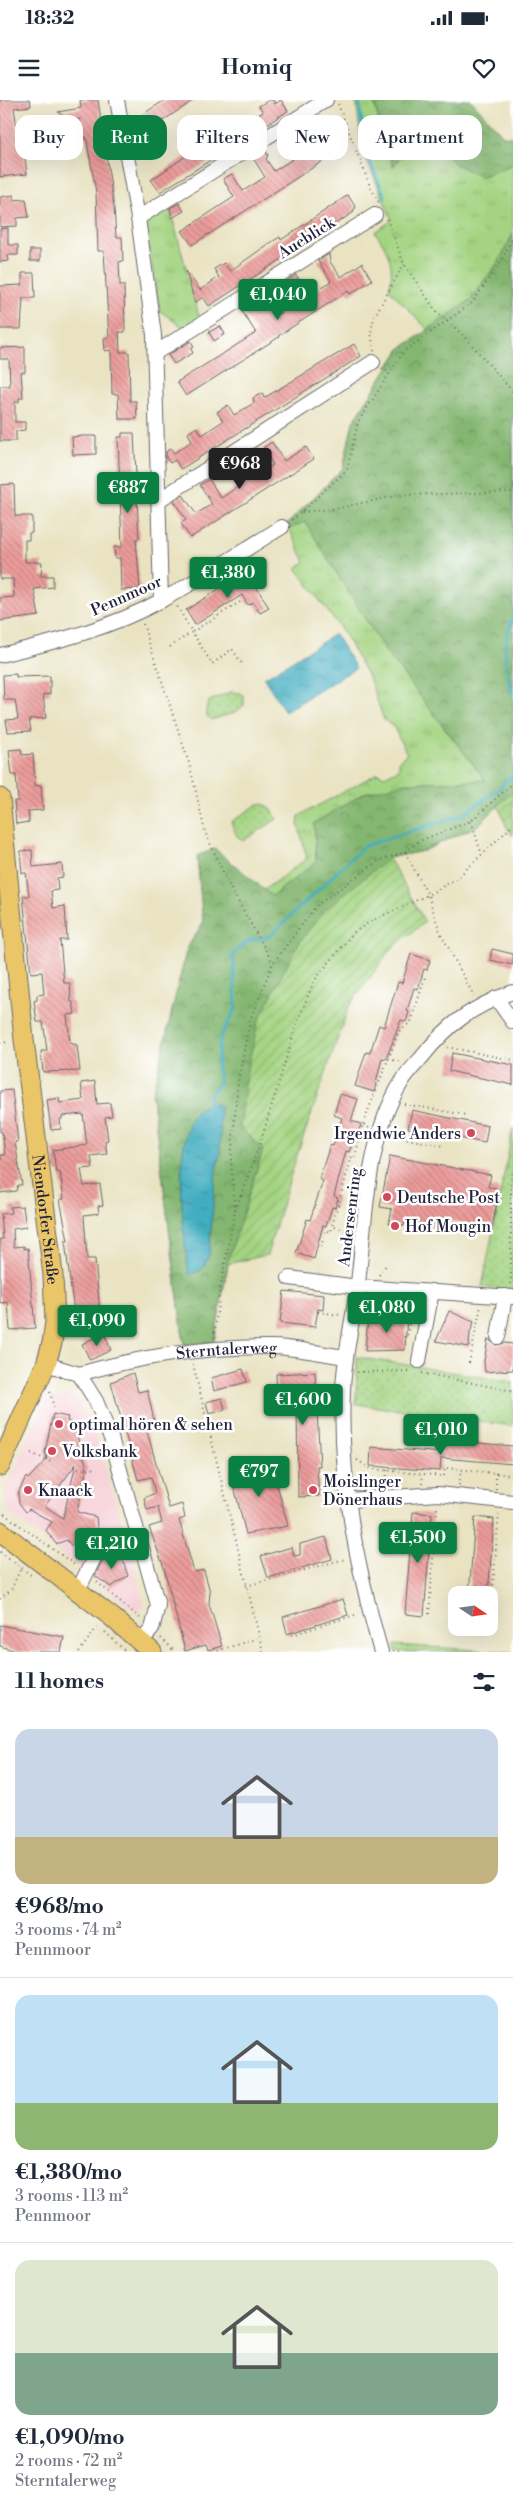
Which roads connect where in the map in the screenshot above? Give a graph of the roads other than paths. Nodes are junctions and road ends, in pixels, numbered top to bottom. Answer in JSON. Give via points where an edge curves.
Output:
{"nodes":[{"id":1,"x":117,"y":100,"type":"edge"},
{"id":2,"x":326,"y":100,"type":"edge"},
{"id":3,"x":303,"y":106,"type":"edge"},
{"id":4,"x":381,"y":213,"type":"road end"},
{"id":5,"x":138,"y":218,"type":"junction"},
{"id":6,"x":155,"y":352,"type":"junction"},
{"id":7,"x":373,"y":362,"type":"road end"},
{"id":8,"x":159,"y":500,"type":"junction"},
{"id":9,"x":282,"y":527,"type":"road end"},
{"id":10,"x":166,"y":598,"type":"junction"},
{"id":11,"x":0,"y":655,"type":"edge"},
{"id":12,"x":0,"y":798,"type":"edge"},
{"id":13,"x":513,"y":992,"type":"edge"},
{"id":14,"x":496,"y":998,"type":"junction"},
{"id":15,"x":513,"y":1022,"type":"edge"},
{"id":16,"x":289,"y":1278,"type":"dead end"},
{"id":17,"x":358,"y":1287,"type":"junction"},
{"id":18,"x":432,"y":1291,"type":"junction"},
{"id":19,"x":510,"y":1297,"type":"edge"},
{"id":20,"x":498,"y":1337,"type":"dead end"},
{"id":21,"x":346,"y":1357,"type":"junction"},
{"id":22,"x":419,"y":1361,"type":"dead end"},
{"id":23,"x":46,"y":1364,"type":"junction"},
{"id":24,"x":80,"y":1374,"type":"junction"},
{"id":25,"x":0,"y":1466,"type":"edge"},
{"id":26,"x":348,"y":1500,"type":"junction"},
{"id":27,"x":503,"y":1500,"type":"edge"},
{"id":28,"x":0,"y":1531,"type":"edge"},
{"id":29,"x":94,"y":1558,"type":"dead end"},
{"id":30,"x":78,"y":1590,"type":"junction"},
{"id":31,"x":149,"y":1640,"type":"edge"},
{"id":32,"x":381,"y":1652,"type":"edge"}],
"edges":[{"from":1,"to":5,"type":"street"},
{"from":2,"to":3,"type":"street"},
{"from":3,"to":5,"type":"street"},
{"from":4,"to":6,"type":"street","name":"Aueblick"},
{"from":5,"to":6,"type":"street"},
{"from":6,"to":8,"type":"street"},
{"from":7,"to":8,"type":"street"},
{"from":8,"to":10,"type":"street"},
{"from":9,"to":10,"type":"street","name":"Pennmoor"},
{"from":10,"to":11,"type":"street","name":"Pennmoor","via":[[85,632]]},
{"from":12,"to":23,"type":"main road","name":"Niendorfer Straße","via":[[24,1040],[53,1275],[55,1322]]},
{"from":13,"to":14,"type":"street","name":"Andersenring"},
{"from":14,"to":15,"type":"street"},
{"from":14,"to":17,"type":"street","name":"Andersenring","via":[[478,1006],[433,1044],[401,1083],[380,1134],[373,1161]]},
{"from":16,"to":17,"type":"street"},
{"from":17,"to":18,"type":"street"},
{"from":17,"to":21,"type":"street","name":"Andersenring"},
{"from":18,"to":19,"type":"street"},
{"from":18,"to":22,"type":"street"},
{"from":19,"to":20,"type":"street"},
{"from":21,"to":24,"type":"street","name":"Sterntalerweg","via":[[271,1347],[212,1350],[131,1360]]},
{"from":21,"to":26,"type":"street","name":"Andersenring"},
{"from":23,"to":24,"type":"street"},
{"from":23,"to":25,"type":"main road"},
{"from":24,"to":31,"type":"street","via":[[111,1438],[152,1576],[158,1605]]},
{"from":26,"to":27,"type":"street","via":[[458,1494]]},
{"from":26,"to":32,"type":"street","name":"Andersenring","via":[[356,1556]]},
{"from":28,"to":30,"type":"main road"},
{"from":29,"to":30,"type":"street"},
{"from":30,"to":31,"type":"main road"}]}
